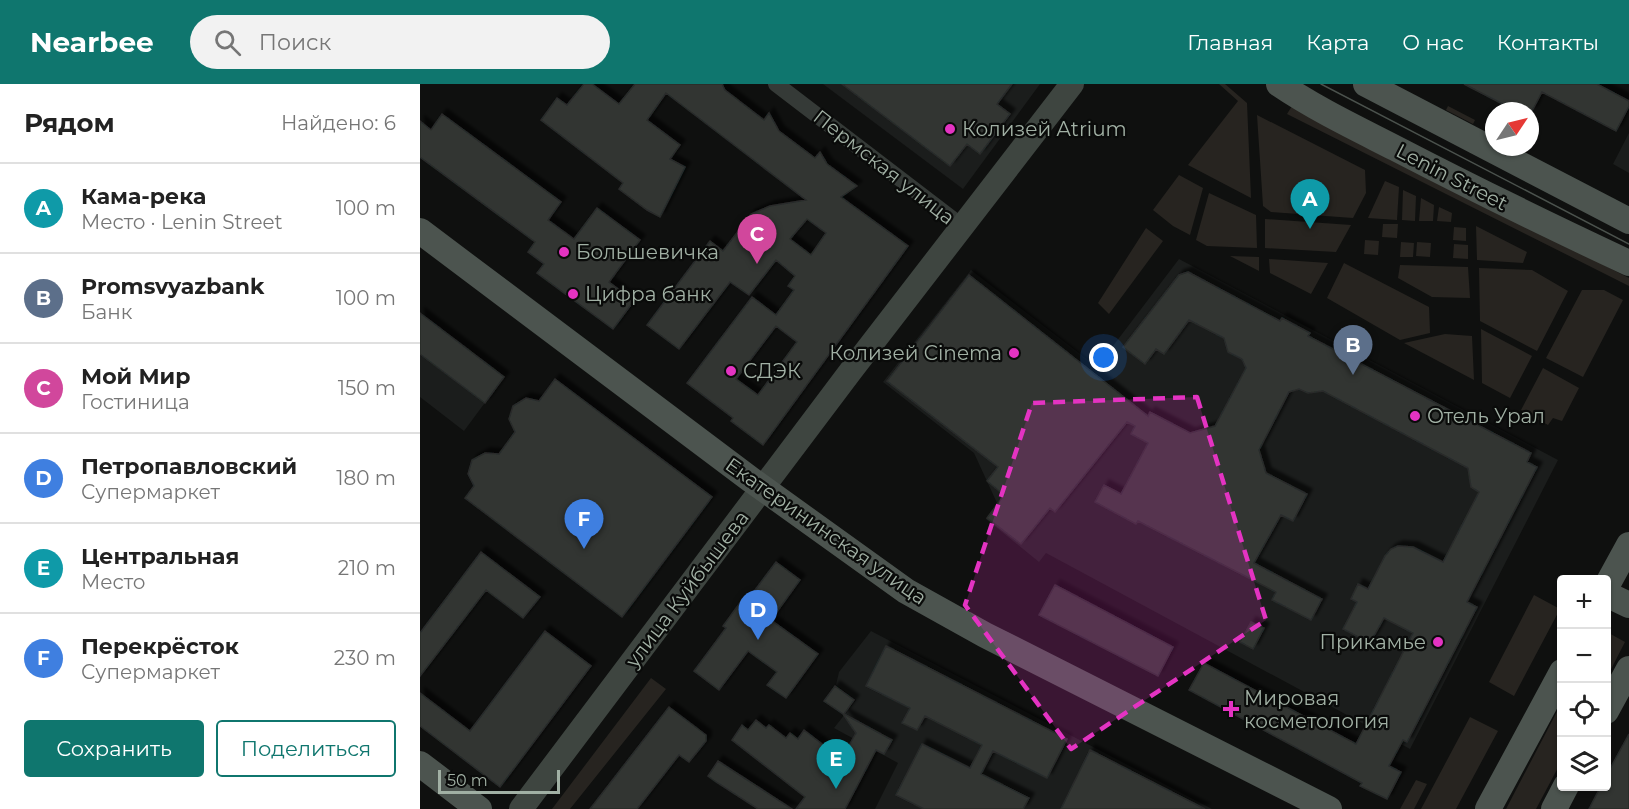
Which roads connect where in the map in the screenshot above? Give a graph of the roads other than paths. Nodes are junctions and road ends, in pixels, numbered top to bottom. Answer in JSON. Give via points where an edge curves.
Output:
{"nodes":[{"id":1,"x":776,"y":84,"type":"edge"},
{"id":2,"x":1072,"y":84,"type":"edge"},
{"id":3,"x":1279,"y":84,"type":"edge"},
{"id":4,"x":1366,"y":84,"type":"edge"},
{"id":5,"x":1629,"y":221,"type":"edge"},
{"id":6,"x":963,"y":227,"type":"junction"},
{"id":7,"x":420,"y":231,"type":"edge"},
{"id":8,"x":1629,"y":263,"type":"edge"},
{"id":9,"x":763,"y":488,"type":"junction"},
{"id":10,"x":1629,"y":545,"type":"edge"},
{"id":11,"x":1611,"y":578,"type":"edge"},
{"id":12,"x":1611,"y":596,"type":"edge"},
{"id":13,"x":1629,"y":605,"type":"edge"},
{"id":14,"x":1629,"y":669,"type":"edge"},
{"id":15,"x":1557,"y":681,"type":"edge"},
{"id":16,"x":1611,"y":702,"type":"edge"},
{"id":17,"x":420,"y":764,"type":"edge"},
{"id":18,"x":1563,"y":791,"type":"edge"},
{"id":19,"x":479,"y":809,"type":"edge"},
{"id":20,"x":521,"y":809,"type":"edge"},
{"id":21,"x":1329,"y":809,"type":"edge"},
{"id":22,"x":1488,"y":809,"type":"edge"},
{"id":23,"x":1554,"y":809,"type":"edge"}],
"edges":[{"from":1,"to":6,"type":"street","name":"Пермская улица"},
{"from":2,"to":6,"type":"main road","name":"улица Куйбышева"},
{"from":3,"to":8,"type":"main road","name":"Lenin Street","via":[[1405,154]]},
{"from":4,"to":5,"type":"main road"},
{"from":6,"to":9,"type":"main road","name":"улица Куйбышева"},
{"from":7,"to":9,"type":"main road","name":"Екатерининская улица"},
{"from":9,"to":20,"type":"main road","name":"улица Куйбышева"},
{"from":9,"to":21,"type":"main road","name":"Екатерининская улица","via":[[926,603]]},
{"from":10,"to":11,"type":"main road"},
{"from":12,"to":13,"type":"main road"},
{"from":14,"to":16,"type":"main road"},
{"from":15,"to":22,"type":"main road"},
{"from":17,"to":19,"type":"main road"},
{"from":18,"to":23,"type":"main road"}]}
